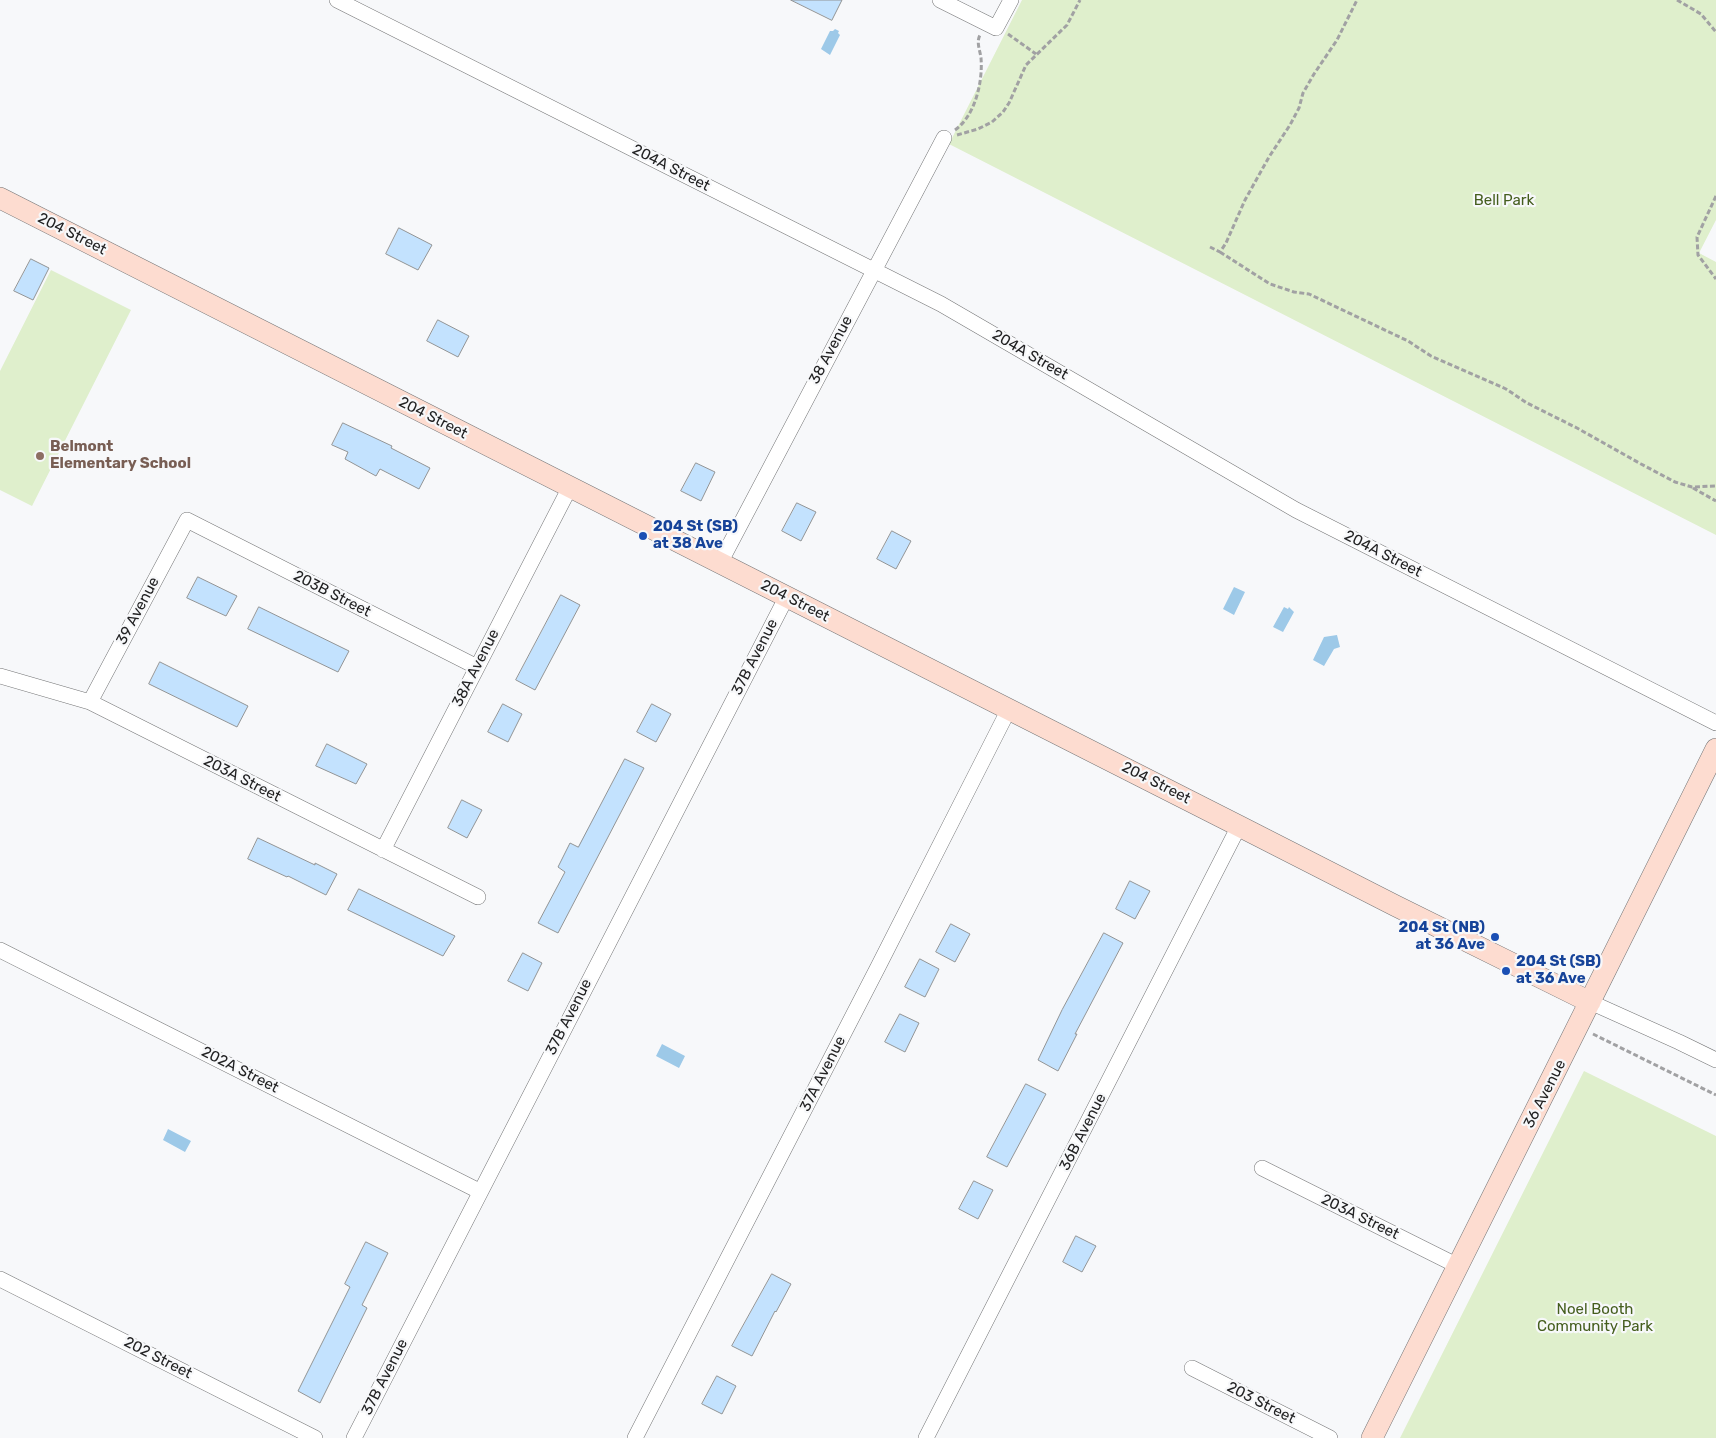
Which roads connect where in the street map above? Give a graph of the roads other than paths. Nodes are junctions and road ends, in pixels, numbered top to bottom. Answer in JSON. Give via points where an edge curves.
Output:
{"nodes":[{"id":1,"x":337,"y":0,"type":"edge"},
{"id":2,"x":940,"y":0,"type":"edge"},
{"id":3,"x":1011,"y":0,"type":"edge"},
{"id":4,"x":944,"y":138,"type":"road end"},
{"id":5,"x":0,"y":198,"type":"edge"},
{"id":6,"x":873,"y":270,"type":"junction"},
{"id":7,"x":570,"y":487,"type":"junction"},
{"id":8,"x":187,"y":520,"type":"joint"},
{"id":9,"x":720,"y":563,"type":"junction"},
{"id":10,"x":787,"y":596,"type":"junction"},
{"id":11,"x":477,"y":668,"type":"junction"},
{"id":12,"x":0,"y":676,"type":"edge"},
{"id":13,"x":90,"y":702,"type":"junction"},
{"id":14,"x":1009,"y":709,"type":"junction"},
{"id":15,"x":1716,"y":723,"type":"edge"},
{"id":16,"x":1716,"y":749,"type":"edge"},
{"id":17,"x":1239,"y":826,"type":"junction"},
{"id":18,"x":383,"y":850,"type":"junction"},
{"id":19,"x":478,"y":897,"type":"dead end"},
{"id":20,"x":0,"y":950,"type":"edge"},
{"id":21,"x":1590,"y":1002,"type":"junction"},
{"id":22,"x":1716,"y":1060,"type":"edge"},
{"id":23,"x":1262,"y":1168,"type":"dead end"},
{"id":24,"x":479,"y":1191,"type":"junction"},
{"id":25,"x":1458,"y":1266,"type":"junction"},
{"id":26,"x":0,"y":1279,"type":"edge"},
{"id":27,"x":1192,"y":1368,"type":"dead end"},
{"id":28,"x":315,"y":1438,"type":"edge"},
{"id":29,"x":354,"y":1438,"type":"edge"},
{"id":30,"x":635,"y":1438,"type":"edge"},
{"id":31,"x":926,"y":1438,"type":"edge"},
{"id":32,"x":1330,"y":1438,"type":"edge"},
{"id":33,"x":1372,"y":1438,"type":"edge"}],
"edges":[{"from":1,"to":6,"type":"street","name":"204A Street"},
{"from":2,"to":3,"type":"street","via":[[991,26]]},
{"from":4,"to":6,"type":"street","name":"38 Avenue"},
{"from":5,"to":7,"type":"street","name":"204 Street"},
{"from":6,"to":9,"type":"street","name":"38 Avenue"},
{"from":6,"to":15,"type":"street","name":"204A Street","via":[[941,304],[1296,510]]},
{"from":7,"to":9,"type":"street","name":"204 Street"},
{"from":7,"to":11,"type":"street","name":"38A Avenue"},
{"from":8,"to":11,"type":"street","name":"203B Street"},
{"from":8,"to":13,"type":"street","name":"39 Avenue"},
{"from":9,"to":10,"type":"street","name":"204 Street"},
{"from":10,"to":14,"type":"street","name":"204 Street"},
{"from":10,"to":24,"type":"street","name":"37B Avenue"},
{"from":11,"to":18,"type":"street","name":"38A Avenue"},
{"from":12,"to":13,"type":"street","name":"203A Street"},
{"from":13,"to":18,"type":"street","name":"203A Street"},
{"from":14,"to":17,"type":"street","name":"204 Street"},
{"from":14,"to":30,"type":"street","name":"37A Avenue"},
{"from":16,"to":21,"type":"street","name":"36 Avenue"},
{"from":17,"to":21,"type":"street","name":"204 Street"},
{"from":17,"to":31,"type":"street","name":"36B Avenue"},
{"from":18,"to":19,"type":"street","name":"203A Street"},
{"from":20,"to":24,"type":"street","name":"202A Street"},
{"from":21,"to":22,"type":"street"},
{"from":21,"to":25,"type":"street","name":"36 Avenue"},
{"from":23,"to":25,"type":"street","name":"203A Street"},
{"from":24,"to":29,"type":"street","name":"37B Avenue"},
{"from":25,"to":33,"type":"street","name":"36 Avenue"},
{"from":26,"to":28,"type":"street","name":"202 Street"},
{"from":27,"to":32,"type":"street","name":"203 Street"}]}
